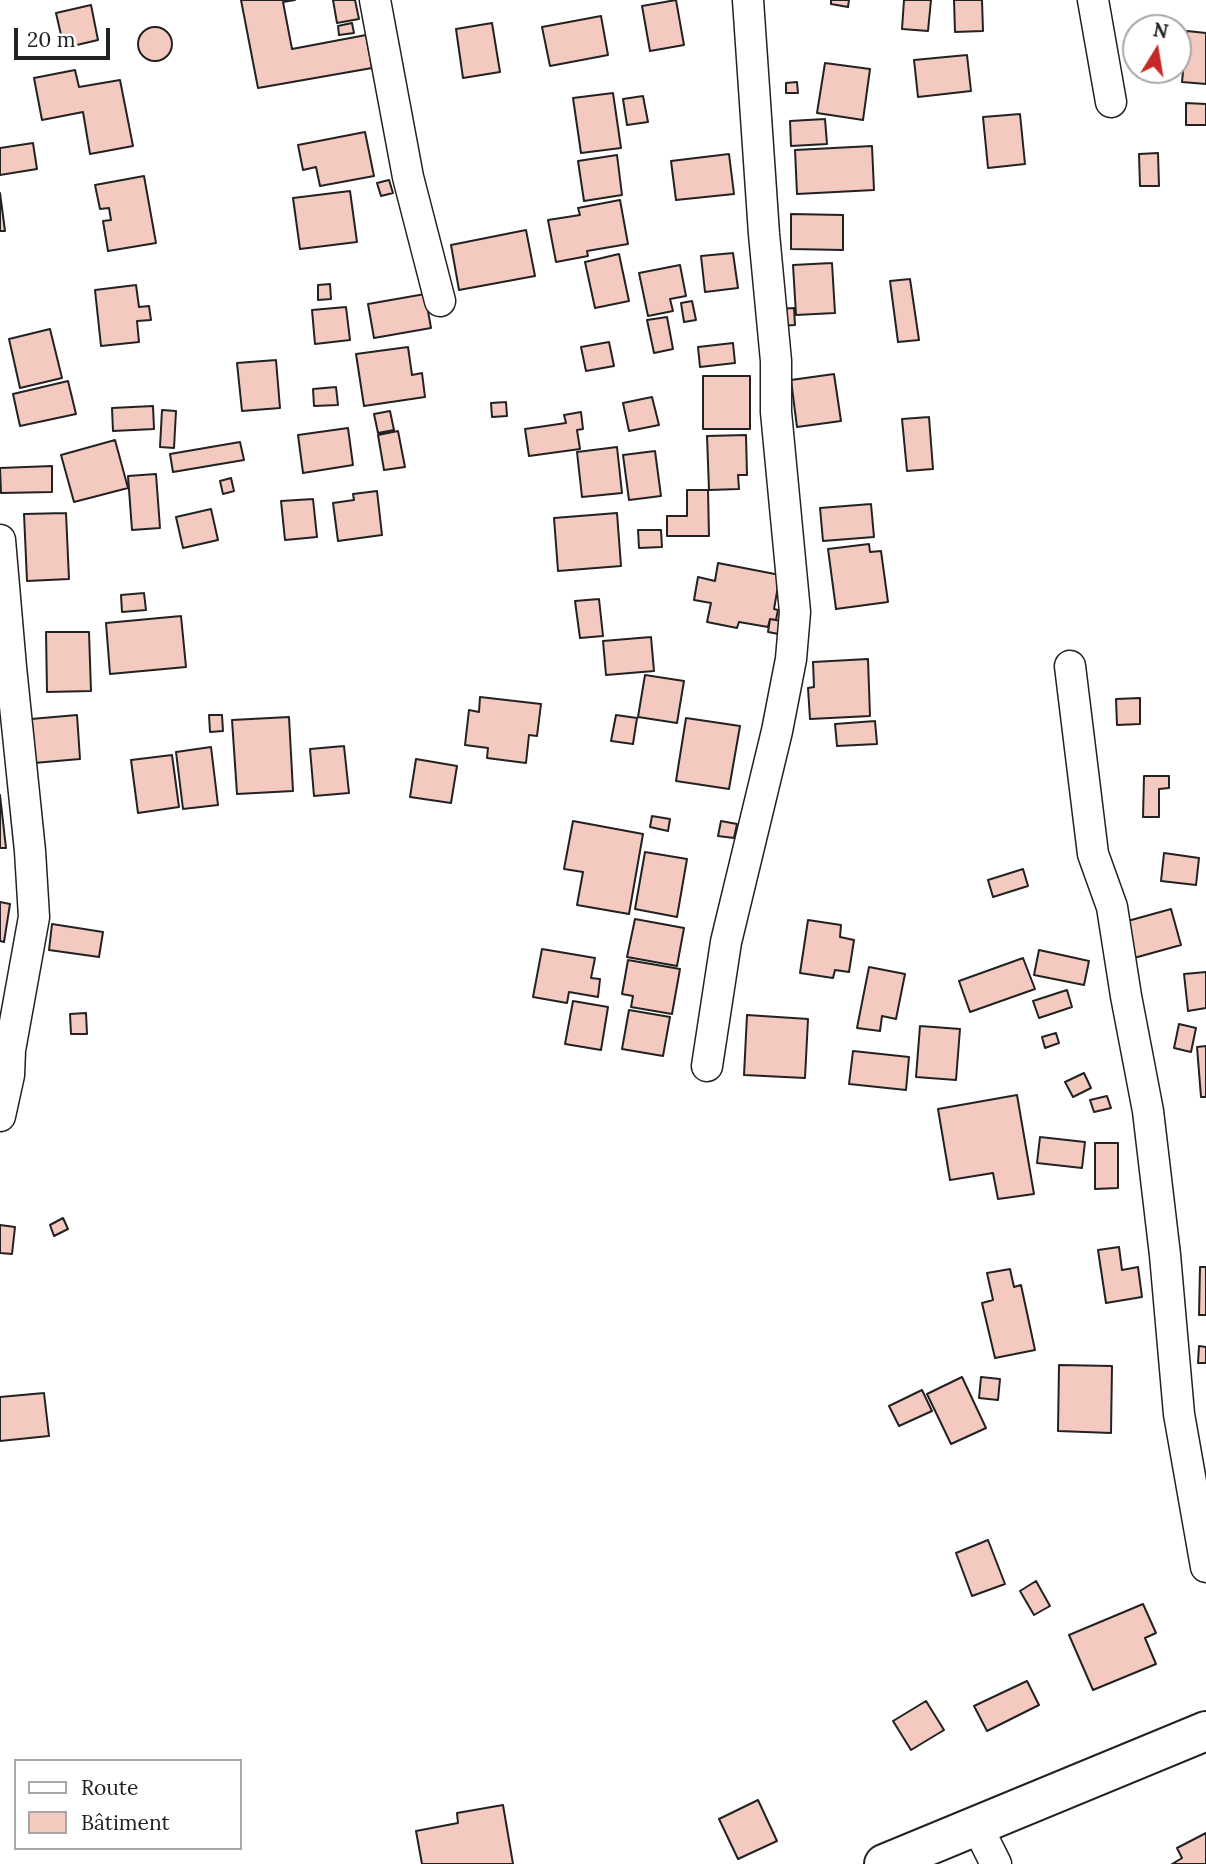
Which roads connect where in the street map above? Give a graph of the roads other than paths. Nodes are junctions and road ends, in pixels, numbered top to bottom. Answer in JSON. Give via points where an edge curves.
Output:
{"nodes":[{"id":1,"x":375,"y":0,"type":"edge"},
{"id":2,"x":748,"y":0,"type":"edge"},
{"id":3,"x":1093,"y":0,"type":"edge"},
{"id":4,"x":1111,"y":102,"type":"dead end"},
{"id":5,"x":440,"y":301,"type":"dead end"},
{"id":6,"x":0,"y":540,"type":"edge"},
{"id":7,"x":1070,"y":666,"type":"dead end"},
{"id":8,"x":707,"y":1066,"type":"dead end"},
{"id":9,"x":0,"y":1116,"type":"edge"},
{"id":10,"x":1206,"y":1567,"type":"edge"},
{"id":11,"x":1206,"y":1731,"type":"edge"},
{"id":12,"x":977,"y":1826,"type":"junction"},
{"id":13,"x":884,"y":1864,"type":"edge"},
{"id":14,"x":996,"y":1864,"type":"edge"}],
"edges":[{"from":1,"to":5,"type":"street","via":[[408,177]]},
{"from":2,"to":8,"type":"street","via":[[776,412],[795,612],[791,659],[726,942]]},
{"from":3,"to":4,"type":"street"},
{"from":6,"to":9,"type":"street","via":[[33,917]]},
{"from":7,"to":10,"type":"street","via":[[1093,855],[1112,907],[1149,1111],[1179,1414]]},
{"from":11,"to":12,"type":"highway"},
{"from":12,"to":13,"type":"highway"},
{"from":12,"to":14,"type":"street"}]}
